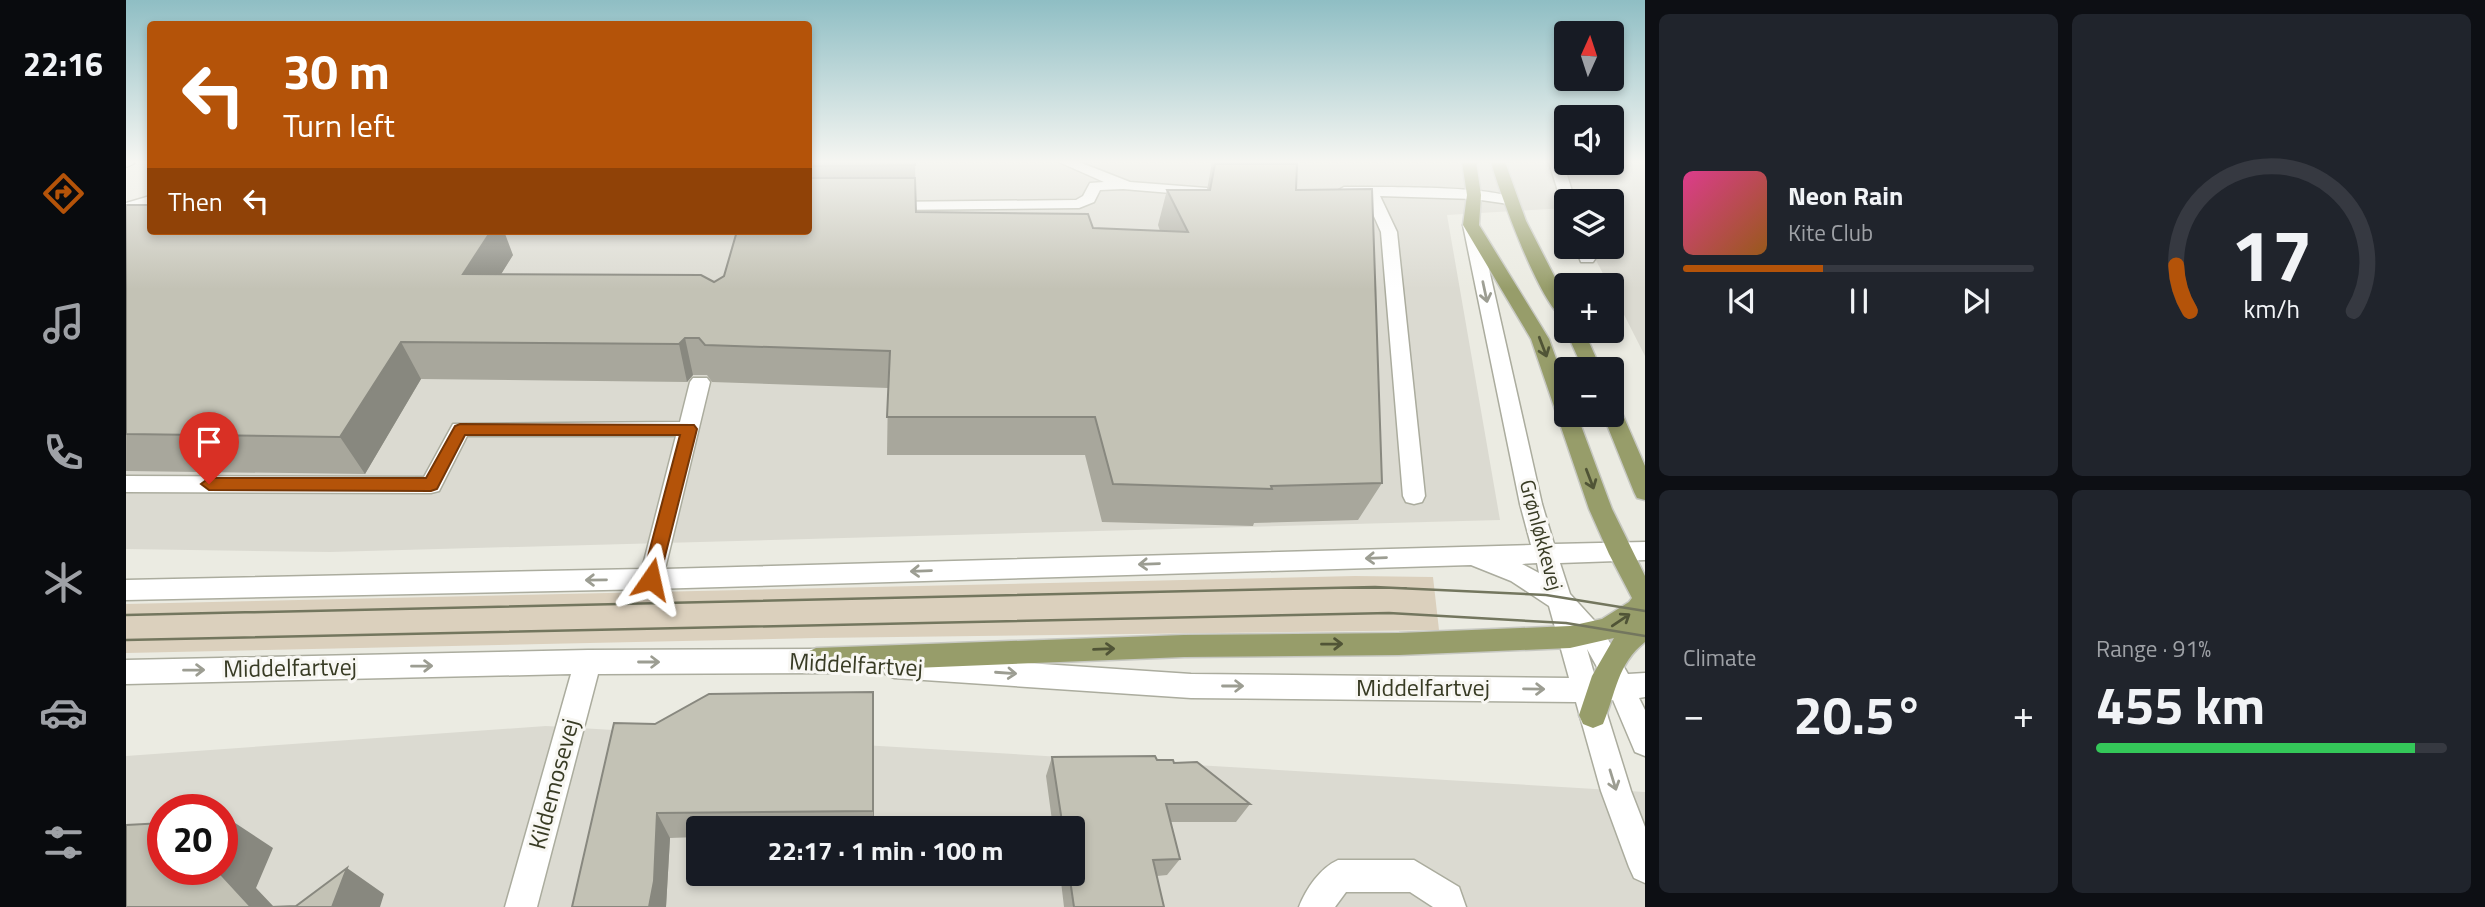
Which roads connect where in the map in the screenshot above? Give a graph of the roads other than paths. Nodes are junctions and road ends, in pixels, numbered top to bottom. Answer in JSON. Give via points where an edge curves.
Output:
{"nodes":[{"id":1,"x":1080,"y":204,"type":"edge"},
{"id":2,"x":1376,"y":204,"type":"edge"},
{"id":3,"x":1473,"y":204,"type":"edge"},
{"id":4,"x":1511,"y":204,"type":"edge"},
{"id":5,"x":876,"y":206,"type":"edge"},
{"id":6,"x":1471,"y":225,"type":"junction"},
{"id":7,"x":1554,"y":293,"type":"edge"},
{"id":8,"x":1554,"y":377,"type":"edge"},
{"id":9,"x":700,"y":382,"type":"dead end"},
{"id":10,"x":1572,"y":427,"type":"edge"},
{"id":11,"x":1618,"y":427,"type":"edge"},
{"id":12,"x":689,"y":429,"type":"junction"},
{"id":13,"x":126,"y":484,"type":"edge"},
{"id":14,"x":1645,"y":492,"type":"edge"},
{"id":15,"x":1413,"y":496,"type":"dead end"},
{"id":16,"x":1619,"y":551,"type":"junction"},
{"id":17,"x":1645,"y":551,"type":"edge"},
{"id":18,"x":1545,"y":554,"type":"junction"},
{"id":19,"x":1444,"y":556,"type":"junction"},
{"id":20,"x":651,"y":579,"type":"junction"},
{"id":21,"x":126,"y":590,"type":"edge"},
{"id":22,"x":1558,"y":598,"type":"junction"},
{"id":23,"x":1645,"y":598,"type":"edge"},
{"id":24,"x":1645,"y":627,"type":"edge"},
{"id":25,"x":1581,"y":635,"type":"junction"},
{"id":26,"x":816,"y":660,"type":"junction"},
{"id":27,"x":588,"y":662,"type":"junction"},
{"id":28,"x":1609,"y":662,"type":"junction"},
{"id":29,"x":126,"y":672,"type":"edge"},
{"id":30,"x":1609,"y":693,"type":"edge"},
{"id":31,"x":1645,"y":742,"type":"edge"},
{"id":32,"x":1645,"y":867,"type":"edge"},
{"id":33,"x":521,"y":907,"type":"edge"},
{"id":34,"x":1315,"y":907,"type":"edge"},
{"id":35,"x":1450,"y":907,"type":"edge"}],
"edges":[{"from":1,"to":5,"type":"street"},
{"from":2,"to":15,"type":"street","via":[[1389,232]]},
{"from":3,"to":6,"type":"main road","name":"Grønløkkevej"},
{"from":4,"to":7,"type":"main road"},
{"from":6,"to":8,"type":"main road","one_way":true,"via":[[1540,339]]},
{"from":6,"to":18,"type":"street","name":"Grønløkkevej","one_way":true},
{"from":9,"to":12,"type":"street"},
{"from":10,"to":16,"type":"main road","one_way":true},
{"from":11,"to":14,"type":"main road"},
{"from":12,"to":13,"type":"street","via":[[460,429],[431,485]]},
{"from":12,"to":20,"type":"street"},
{"from":16,"to":17,"type":"street"},
{"from":16,"to":18,"type":"street"},
{"from":16,"to":23,"type":"main road"},
{"from":18,"to":19,"type":"street"},
{"from":18,"to":22,"type":"street","name":"Grønløkkevej"},
{"from":19,"to":20,"type":"street","one_way":true},
{"from":19,"to":22,"type":"street","via":[[1488,562],[1525,575]]},
{"from":20,"to":21,"type":"street","one_way":true},
{"from":22,"to":25,"type":"street","name":"Grønløkkevej"},
{"from":25,"to":23,"type":"main road","one_way":true,"via":[[1608,629],[1638,609]]},
{"from":24,"to":28,"type":"main road","via":[[1620,646]]},
{"from":26,"to":25,"type":"main road","one_way":true},
{"from":25,"to":28,"type":"street"},
{"from":25,"to":30,"type":"street","name":"Grønløkkevej"},
{"from":27,"to":26,"type":"street","name":"Middelfartvej","one_way":true},
{"from":26,"to":30,"type":"street","name":"Middelfartvej","one_way":true,"via":[[1191,686]]},
{"from":29,"to":27,"type":"street","name":"Middelfartvej","one_way":true},
{"from":27,"to":33,"type":"street","name":"Kildemosevej"},
{"from":28,"to":30,"type":"main road"},
{"from":30,"to":31,"type":"street"},
{"from":30,"to":32,"type":"street","name":"Grønløkkevej","one_way":true,"via":[[1616,791]]},
{"from":34,"to":35,"type":"street","via":[[1338,876],[1414,876],[1448,898]]}]}
